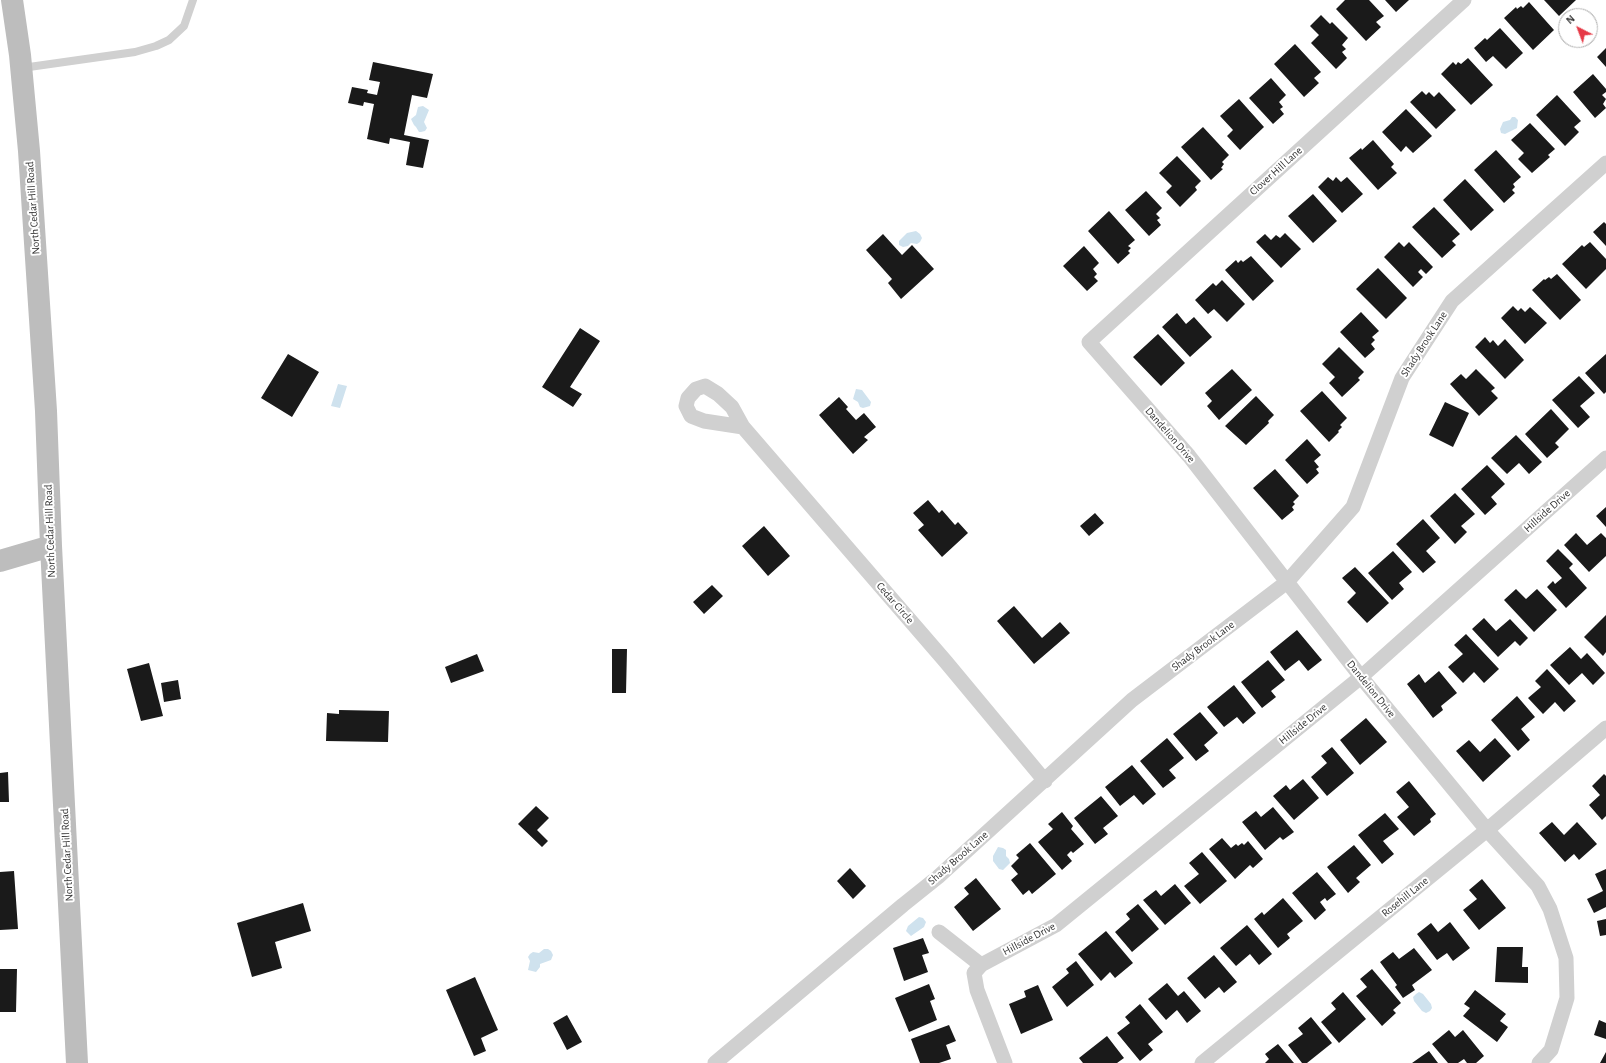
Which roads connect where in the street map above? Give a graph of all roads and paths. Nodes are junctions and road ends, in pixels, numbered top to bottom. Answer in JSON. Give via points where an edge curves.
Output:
{"nodes":[{"id":1,"x":12,"y":0,"type":"edge"},
{"id":2,"x":194,"y":0,"type":"edge"},
{"id":3,"x":1464,"y":0,"type":"edge"},
{"id":4,"x":21,"y":68,"type":"junction"},
{"id":5,"x":1606,"y":163,"type":"edge"},
{"id":6,"x":1089,"y":342,"type":"joint"},
{"id":7,"x":743,"y":427,"type":"dead end"},
{"id":8,"x":1606,"y":458,"type":"edge"},
{"id":9,"x":51,"y":546,"type":"junction"},
{"id":10,"x":0,"y":561,"type":"edge"},
{"id":11,"x":1287,"y":582,"type":"junction"},
{"id":12,"x":1361,"y":677,"type":"junction"},
{"id":13,"x":1606,"y":728,"type":"edge"},
{"id":14,"x":1045,"y":781,"type":"junction"},
{"id":15,"x":1487,"y":830,"type":"junction"},
{"id":16,"x":938,"y":932,"type":"dead end"},
{"id":17,"x":981,"y":965,"type":"junction"},
{"id":18,"x":77,"y":1063,"type":"edge"},
{"id":19,"x":716,"y":1063,"type":"edge"},
{"id":20,"x":1005,"y":1063,"type":"edge"},
{"id":21,"x":1202,"y":1063,"type":"edge"},
{"id":22,"x":1539,"y":1063,"type":"edge"}],
"edges":[{"from":1,"to":4,"type":"street","name":"North Cedar Hill Road"},
{"from":2,"to":4,"type":"lane","via":[[184,26],[169,40],[156,46],[136,52]]},
{"from":3,"to":6,"type":"street","name":"Clover Hill Lane"},
{"from":4,"to":9,"type":"street","name":"North Cedar Hill Road","via":[[46,411]]},
{"from":5,"to":11,"type":"street","name":"Shady Brook Lane","via":[[1452,301],[1402,378],[1353,507]]},
{"from":6,"to":11,"type":"street","name":"Dandelion Drive","via":[[1189,456]]},
{"from":7,"to":14,"type":"street","name":"Cedar Circle"},
{"from":8,"to":12,"type":"street","name":"Hillside Drive"},
{"from":9,"to":10,"type":"street"},
{"from":9,"to":18,"type":"street","name":"North Cedar Hill Road"},
{"from":11,"to":12,"type":"street","name":"Dandelion Drive"},
{"from":11,"to":14,"type":"street","name":"Shady Brook Lane","via":[[1132,700]]},
{"from":12,"to":15,"type":"street","name":"Dandelion Drive"},
{"from":12,"to":17,"type":"street","name":"Hillside Drive","via":[[1056,925]]},
{"from":13,"to":15,"type":"street","name":"Rosehill Lane"},
{"from":14,"to":19,"type":"street","name":"Shady Brook Lane","via":[[938,877]]},
{"from":15,"to":21,"type":"street","name":"Rosehill Lane"},
{"from":15,"to":22,"type":"street","name":"Dandelion Drive","via":[[1538,886],[1550,909],[1566,958],[1567,998],[1551,1050]]},
{"from":16,"to":17,"type":"street"},
{"from":17,"to":20,"type":"street","via":[[974,973],[977,990]]}]}
